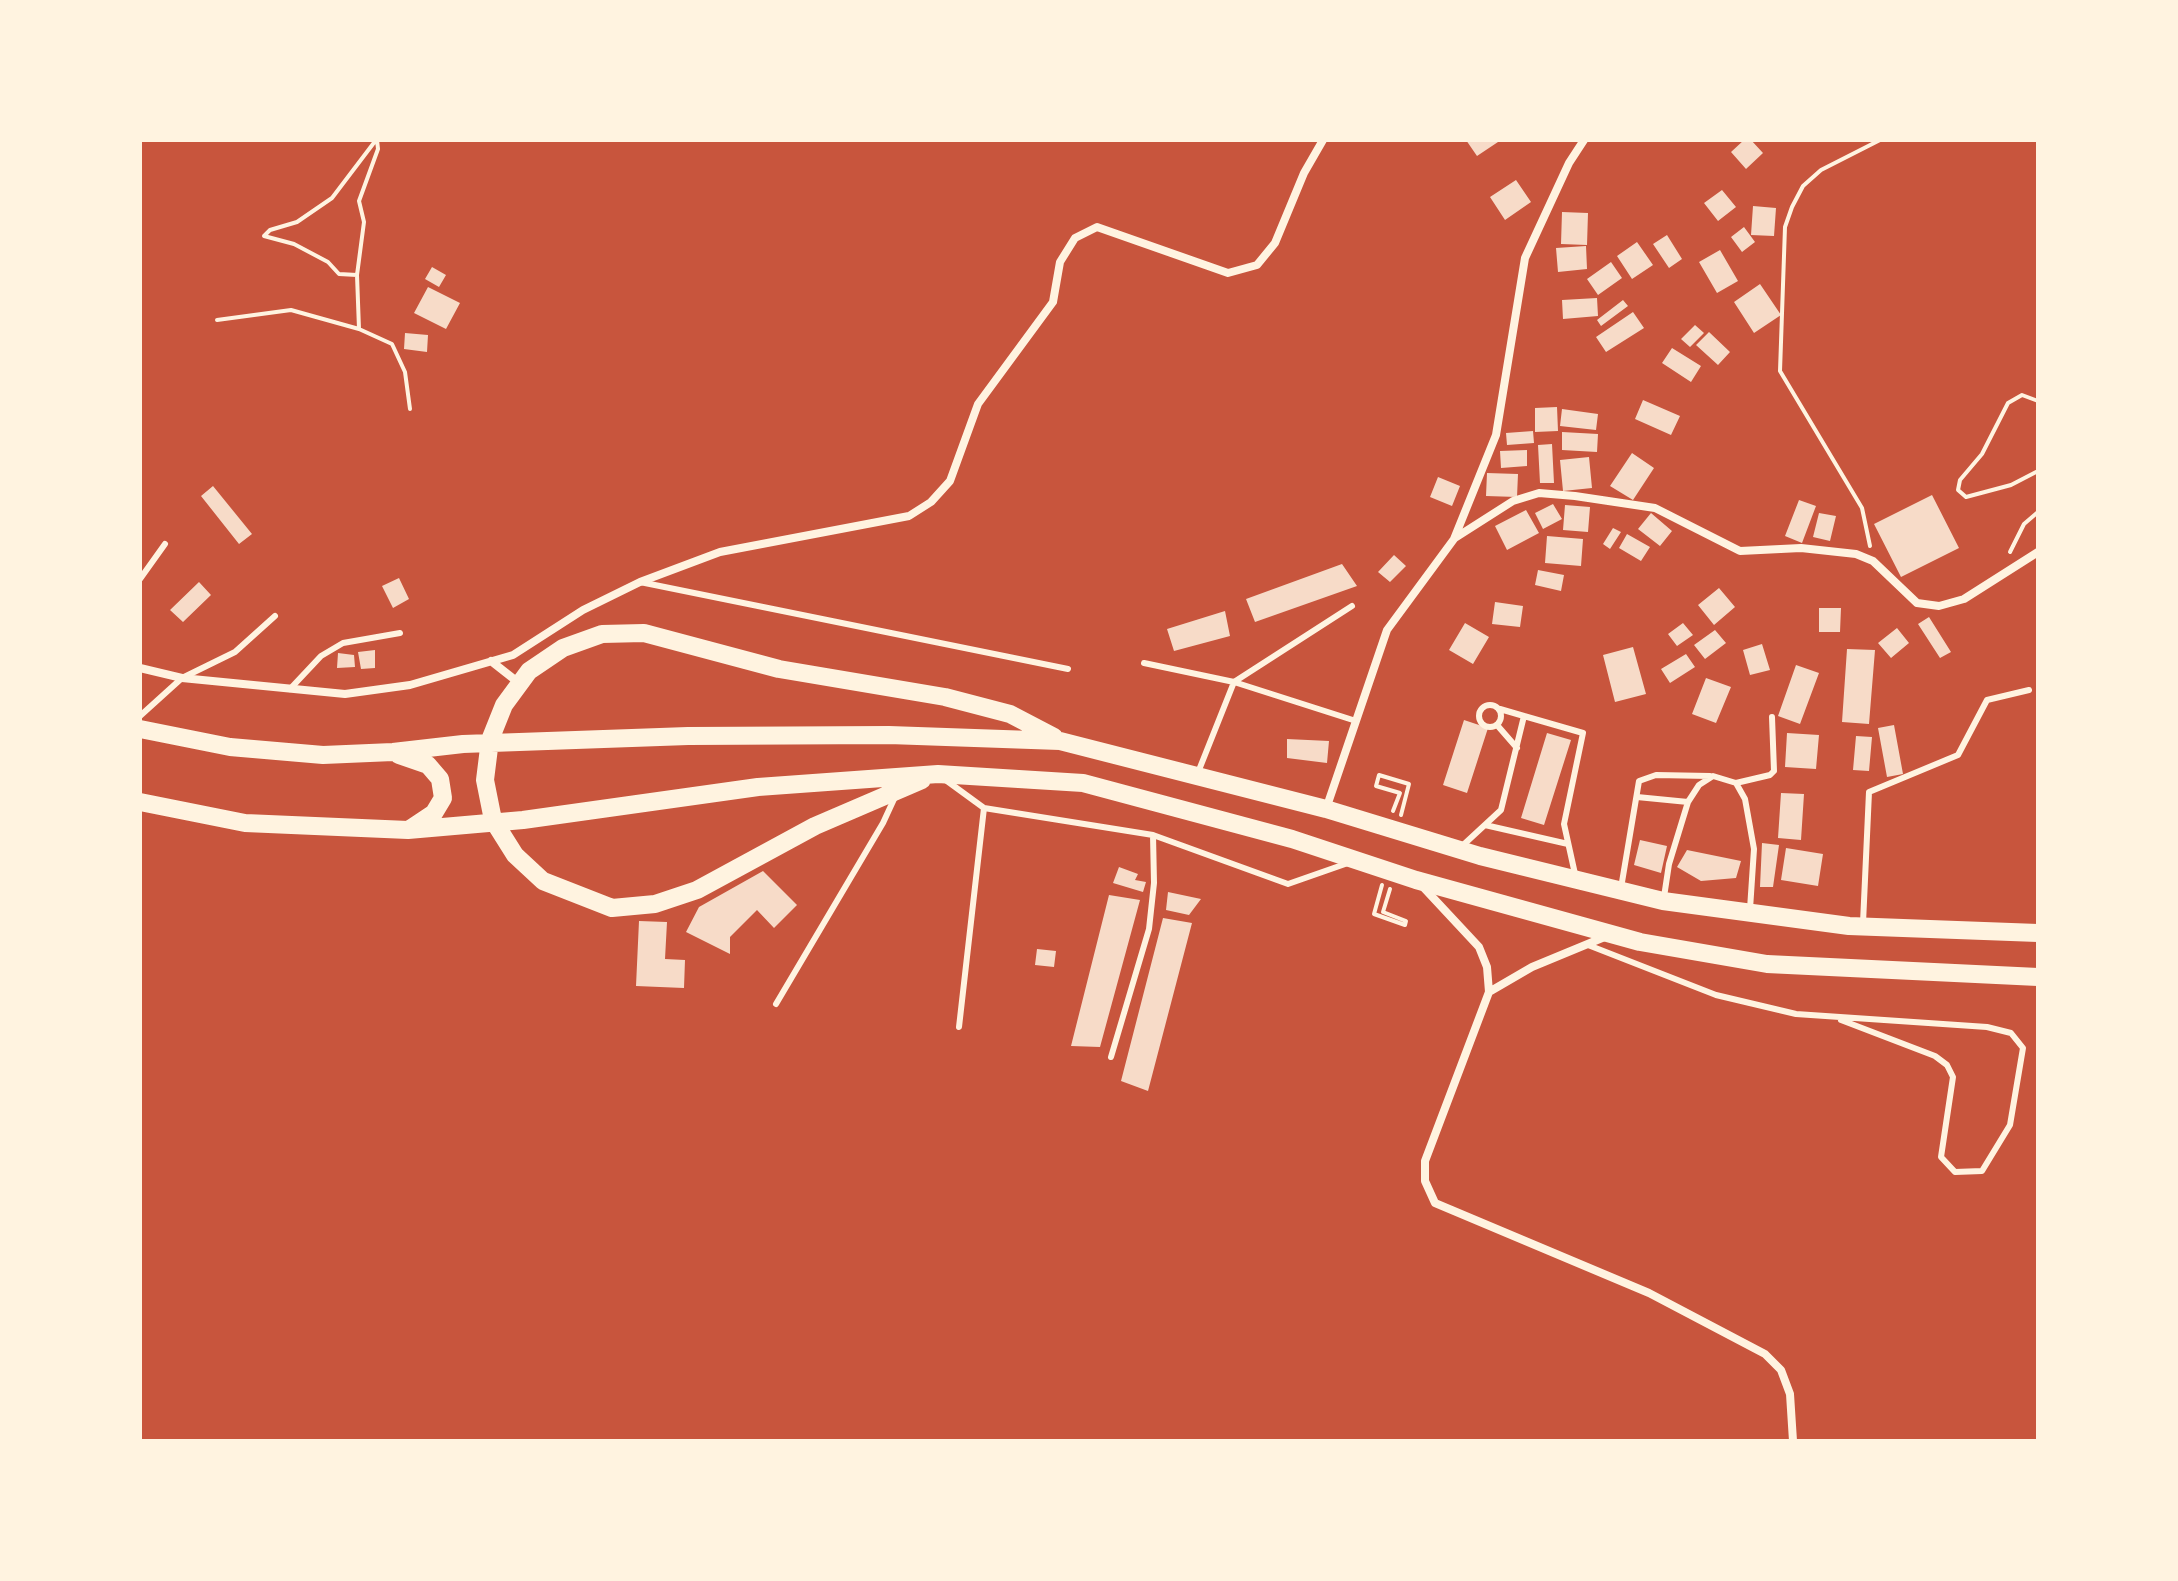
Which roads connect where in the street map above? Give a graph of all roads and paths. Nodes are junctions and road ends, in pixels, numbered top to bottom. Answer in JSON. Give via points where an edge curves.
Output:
{"nodes":[{"id":1,"x":376,"y":140,"type":"edge"},
{"id":2,"x":1323,"y":140,"type":"edge"},
{"id":3,"x":1584,"y":140,"type":"edge"},
{"id":4,"x":1880,"y":140,"type":"edge"},
{"id":5,"x":357,"y":275,"type":"junction"},
{"id":6,"x":217,"y":320,"type":"dead end"},
{"id":7,"x":359,"y":329,"type":"junction"},
{"id":8,"x":2038,"y":401,"type":"edge"},
{"id":9,"x":410,"y":409,"type":"dead end"},
{"id":10,"x":2038,"y":471,"type":"edge"},
{"id":11,"x":2038,"y":512,"type":"edge"},
{"id":12,"x":1454,"y":539,"type":"junction"},
{"id":13,"x":165,"y":544,"type":"dead end"},
{"id":14,"x":2038,"y":552,"type":"edge"},
{"id":15,"x":1873,"y":561,"type":"junction"},
{"id":16,"x":2014,"y":571,"type":"junction"},
{"id":17,"x":140,"y":579,"type":"edge"},
{"id":18,"x":640,"y":582,"type":"junction"},
{"id":19,"x":1352,"y":606,"type":"dead end"},
{"id":20,"x":275,"y":616,"type":"dead end"},
{"id":21,"x":400,"y":633,"type":"dead end"},
{"id":22,"x":491,"y":661,"type":"junction"},
{"id":23,"x":1144,"y":663,"type":"dead end"},
{"id":24,"x":140,"y":668,"type":"edge"},
{"id":25,"x":1068,"y":669,"type":"dead end"},
{"id":26,"x":182,"y":678,"type":"junction"},
{"id":27,"x":1234,"y":682,"type":"junction"},
{"id":28,"x":520,"y":684,"type":"junction"},
{"id":29,"x":290,"y":689,"type":"junction"},
{"id":30,"x":2029,"y":690,"type":"dead end"},
{"id":31,"x":1500,"y":709,"type":"junction"},
{"id":32,"x":140,"y":716,"type":"edge"},
{"id":33,"x":1524,"y":716,"type":"junction"},
{"id":34,"x":1772,"y":717,"type":"dead end"},
{"id":35,"x":1356,"y":721,"type":"junction"},
{"id":36,"x":1497,"y":725,"type":"junction"},
{"id":37,"x":140,"y":729,"type":"edge"},
{"id":38,"x":1060,"y":741,"type":"junction"},
{"id":39,"x":1517,"y":748,"type":"junction"},
{"id":40,"x":393,"y":752,"type":"junction"},
{"id":41,"x":938,"y":774,"type":"junction"},
{"id":42,"x":1197,"y":776,"type":"junction"},
{"id":43,"x":1713,"y":776,"type":"junction"},
{"id":44,"x":1736,"y":783,"type":"junction"},
{"id":45,"x":1409,"y":784,"type":"dead end"},
{"id":46,"x":898,"y":790,"type":"junction"},
{"id":47,"x":1400,"y":793,"type":"dead end"},
{"id":48,"x":1637,"y":797,"type":"junction"},
{"id":49,"x":140,"y":802,"type":"edge"},
{"id":50,"x":1688,"y":802,"type":"junction"},
{"id":51,"x":984,"y":808,"type":"junction"},
{"id":52,"x":1326,"y":809,"type":"junction"},
{"id":53,"x":1485,"y":825,"type":"junction"},
{"id":54,"x":408,"y":830,"type":"junction"},
{"id":55,"x":1153,"y":835,"type":"junction"},
{"id":56,"x":1568,"y":844,"type":"junction"},
{"id":57,"x":1459,"y":850,"type":"junction"},
{"id":58,"x":1358,"y":860,"type":"junction"},
{"id":59,"x":1416,"y":880,"type":"junction"},
{"id":60,"x":1576,"y":882,"type":"junction"},
{"id":61,"x":1620,"y":891,"type":"junction"},
{"id":62,"x":1663,"y":901,"type":"junction"},
{"id":63,"x":1383,"y":912,"type":"dead end"},
{"id":64,"x":1749,"y":913,"type":"junction"},
{"id":65,"x":1374,"y":914,"type":"dead end"},
{"id":66,"x":1863,"y":927,"type":"junction"},
{"id":67,"x":2038,"y":933,"type":"edge"},
{"id":68,"x":1608,"y":935,"type":"junction"},
{"id":69,"x":1587,"y":944,"type":"junction"},
{"id":70,"x":2038,"y":977,"type":"edge"},
{"id":71,"x":1489,"y":992,"type":"junction"},
{"id":72,"x":776,"y":1004,"type":"dead end"},
{"id":73,"x":1841,"y":1020,"type":"junction"},
{"id":74,"x":959,"y":1027,"type":"dead end"},
{"id":75,"x":1111,"y":1057,"type":"dead end"},
{"id":76,"x":1793,"y":1441,"type":"edge"}],
"edges":[{"from":1,"to":5,"type":"path","via":[[378,149],[359,201],[364,222]]},
{"from":1,"to":5,"type":"path","via":[[332,198],[264,236],[294,244],[339,274]]},
{"from":2,"to":18,"type":"street","via":[[1275,243],[1257,265],[1228,273],[1097,227],[1075,238],[1060,262],[1053,302],[978,404],[950,481],[931,502],[909,516],[720,552]]},
{"from":3,"to":12,"type":"street","via":[[1525,258],[1496,435]]},
{"from":4,"to":15,"type":"path","via":[[1821,170],[1803,186],[1792,207],[1785,227],[1780,371],[1862,508]]},
{"from":5,"to":7,"type":"path"},
{"from":6,"to":7,"type":"path","via":[[291,310]]},
{"from":7,"to":9,"type":"path","via":[[396,347]]},
{"from":8,"to":10,"type":"path","via":[[2022,395],[2008,403],[1958,490],[1966,497]]},
{"from":11,"to":16,"type":"path","via":[[2024,524],[2010,552]]},
{"from":12,"to":15,"type":"street","via":[[1513,501],[1551,494],[1655,508],[1740,551],[1838,550]]},
{"from":12,"to":35,"type":"street","via":[[1387,630]]},
{"from":13,"to":17,"type":"lane"},
{"from":14,"to":16,"type":"street"},
{"from":15,"to":16,"type":"street","via":[[1917,603],[1939,606],[1964,599]]},
{"from":18,"to":22,"type":"street","via":[[583,610],[533,644]]},
{"from":18,"to":25,"type":"lane"},
{"from":19,"to":27,"type":"lane"},
{"from":20,"to":26,"type":"lane","via":[[235,652]]},
{"from":21,"to":29,"type":"lane","via":[[343,643],[321,656]]},
{"from":22,"to":28,"type":"street"},
{"from":22,"to":29,"type":"street","via":[[410,685],[345,694]]},
{"from":23,"to":27,"type":"lane"},
{"from":24,"to":26,"type":"street"},
{"from":26,"to":29,"type":"street"},
{"from":26,"to":32,"type":"lane"},
{"from":27,"to":35,"type":"lane"},
{"from":27,"to":42,"type":"lane"},
{"from":28,"to":38,"type":"highway","via":[[529,671],[563,648],[602,634],[644,633],[779,669],[945,697],[997,711]]},
{"from":28,"to":46,"type":"highway","via":[[504,705],[490,740],[485,780],[493,820],[515,855],[543,881],[612,908],[655,904],[697,890],[815,826]]},
{"from":30,"to":66,"type":"lane","via":[[1987,700],[1958,755],[1869,792]]},
{"from":31,"to":33,"type":"lane"},
{"from":31,"to":36,"type":"lane"},
{"from":31,"to":36,"type":"lane","via":[[1489,704],[1479,711],[1485,727]]},
{"from":33,"to":39,"type":"lane"},
{"from":33,"to":56,"type":"lane","via":[[1583,733],[1564,824]]},
{"from":34,"to":44,"type":"lane","via":[[1774,771]]},
{"from":35,"to":52,"type":"street"},
{"from":36,"to":39,"type":"lane"},
{"from":37,"to":40,"type":"highway","via":[[230,747],[323,755]]},
{"from":38,"to":40,"type":"highway","via":[[889,735],[511,742]]},
{"from":38,"to":42,"type":"highway"},
{"from":39,"to":53,"type":"lane","via":[[1501,810]]},
{"from":40,"to":54,"type":"highway","via":[[428,765],[440,779],[443,798],[434,813]]},
{"from":41,"to":46,"type":"highway"},
{"from":41,"to":51,"type":"lane"},
{"from":41,"to":54,"type":"highway","via":[[758,787],[523,820]]},
{"from":41,"to":58,"type":"highway","via":[[1083,783]]},
{"from":42,"to":52,"type":"highway"},
{"from":43,"to":44,"type":"lane"},
{"from":43,"to":48,"type":"lane","via":[[1644,777]]},
{"from":43,"to":50,"type":"lane"},
{"from":44,"to":64,"type":"lane","via":[[1745,799],[1754,849]]},
{"from":45,"to":47,"type":"path","via":[[1379,775],[1376,786]]},
{"from":46,"to":72,"type":"lane"},
{"from":48,"to":50,"type":"lane"},
{"from":48,"to":61,"type":"lane"},
{"from":49,"to":54,"type":"highway","via":[[245,823]]},
{"from":50,"to":62,"type":"lane"},
{"from":51,"to":55,"type":"lane"},
{"from":51,"to":74,"type":"lane"},
{"from":52,"to":57,"type":"highway"},
{"from":53,"to":56,"type":"lane"},
{"from":53,"to":57,"type":"lane"},
{"from":55,"to":58,"type":"lane","via":[[1288,884]]},
{"from":55,"to":75,"type":"lane","via":[[1149,929]]},
{"from":56,"to":60,"type":"lane"},
{"from":57,"to":60,"type":"highway"},
{"from":58,"to":59,"type":"highway"},
{"from":59,"to":68,"type":"highway"},
{"from":59,"to":71,"type":"street","via":[[1479,947]]},
{"from":60,"to":61,"type":"highway"},
{"from":61,"to":62,"type":"highway"},
{"from":62,"to":64,"type":"highway"},
{"from":63,"to":65,"type":"path","via":[[1405,925]]},
{"from":64,"to":66,"type":"highway"},
{"from":66,"to":67,"type":"highway"},
{"from":68,"to":69,"type":"street"},
{"from":68,"to":70,"type":"highway","via":[[1767,964]]},
{"from":69,"to":71,"type":"street"},
{"from":69,"to":73,"type":"lane","via":[[1716,995]]},
{"from":71,"to":76,"type":"street","via":[[1425,1161],[1425,1181],[1435,1203],[1649,1293],[1765,1354],[1781,1370],[1790,1394]]},
{"from":73,"to":73,"type":"lane","via":[[1947,1065],[1953,1077],[1941,1157],[1955,1172],[1982,1171],[2010,1125],[2023,1048],[2011,1033],[1987,1027]]}]}
